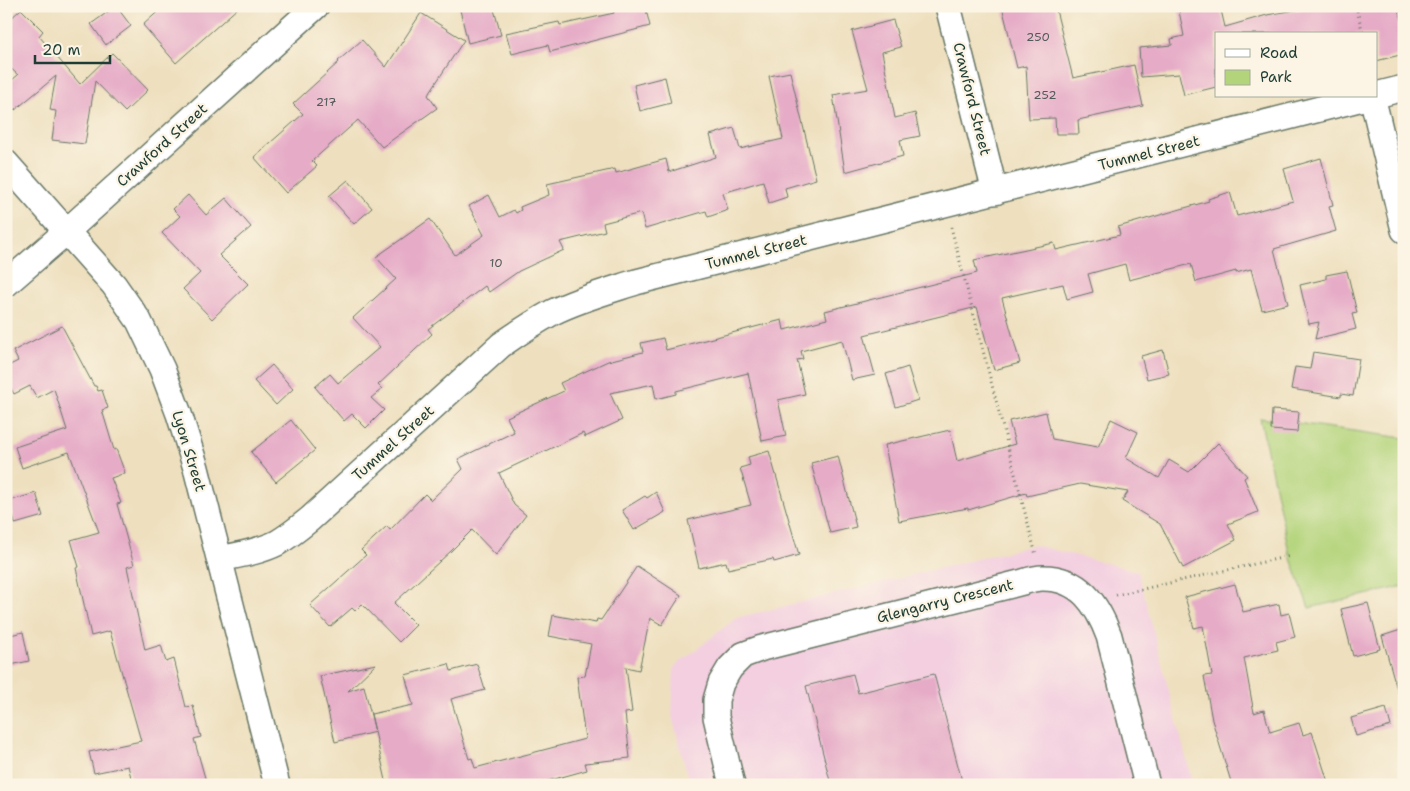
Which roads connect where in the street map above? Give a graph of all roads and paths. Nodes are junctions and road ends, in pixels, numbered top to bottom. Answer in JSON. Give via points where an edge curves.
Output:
{"nodes":[{"id":1,"x":316,"y":6,"type":"edge"},
{"id":2,"x":948,"y":6,"type":"edge"},
{"id":3,"x":1356,"y":6,"type":"edge"},
{"id":4,"x":1362,"y":32,"type":"edge"},
{"id":5,"x":1404,"y":88,"type":"edge"},
{"id":6,"x":1378,"y":94,"type":"edge"},
{"id":7,"x":1363,"y":98,"type":"edge"},
{"id":8,"x":1371,"y":98,"type":"edge"},
{"id":9,"x":6,"y":163,"type":"edge"},
{"id":10,"x":995,"y":192,"type":"junction"},
{"id":11,"x":945,"y":204,"type":"junction"},
{"id":12,"x":1404,"y":230,"type":"edge"},
{"id":13,"x":67,"y":231,"type":"junction"},
{"id":14,"x":6,"y":284,"type":"edge"},
{"id":15,"x":1290,"y":556,"type":"dead end"},
{"id":16,"x":219,"y":559,"type":"junction"},
{"id":17,"x":1042,"y":578,"type":"junction"},
{"id":18,"x":1091,"y":601,"type":"junction"},
{"id":19,"x":727,"y":784,"type":"edge"},
{"id":20,"x":277,"y":785,"type":"edge"},
{"id":21,"x":1147,"y":785,"type":"edge"}],
"edges":[{"from":1,"to":13,"type":"street","name":"Crawford Street"},
{"from":2,"to":10,"type":"street","name":"Crawford Street"},
{"from":3,"to":4,"type":"path"},
{"from":5,"to":6,"type":"street"},
{"from":7,"to":10,"type":"street","name":"Tummel Street"},
{"from":8,"to":12,"type":"street"},
{"from":9,"to":13,"type":"street","name":"Lyon Street"},
{"from":10,"to":11,"type":"street","name":"Tummel Street"},
{"from":11,"to":16,"type":"street","name":"Tummel Street","via":[[636,282],[554,312],[501,344],[292,533],[276,544]]},
{"from":11,"to":17,"type":"path"},
{"from":13,"to":14,"type":"street","name":"Crawford Street"},
{"from":13,"to":16,"type":"street","name":"Lyon Street","via":[[114,284],[139,321],[162,368],[196,468]]},
{"from":15,"to":18,"type":"path"},
{"from":16,"to":20,"type":"street","name":"Lyon Street"},
{"from":17,"to":18,"type":"street","name":"Glengarry Crescent","via":[[1061,580],[1078,588]]},
{"from":17,"to":19,"type":"street","name":"Glengarry Crescent","via":[[743,655],[721,683],[716,700]]},
{"from":18,"to":21,"type":"street","name":"Glengarry Crescent","via":[[1110,636]]}]}
